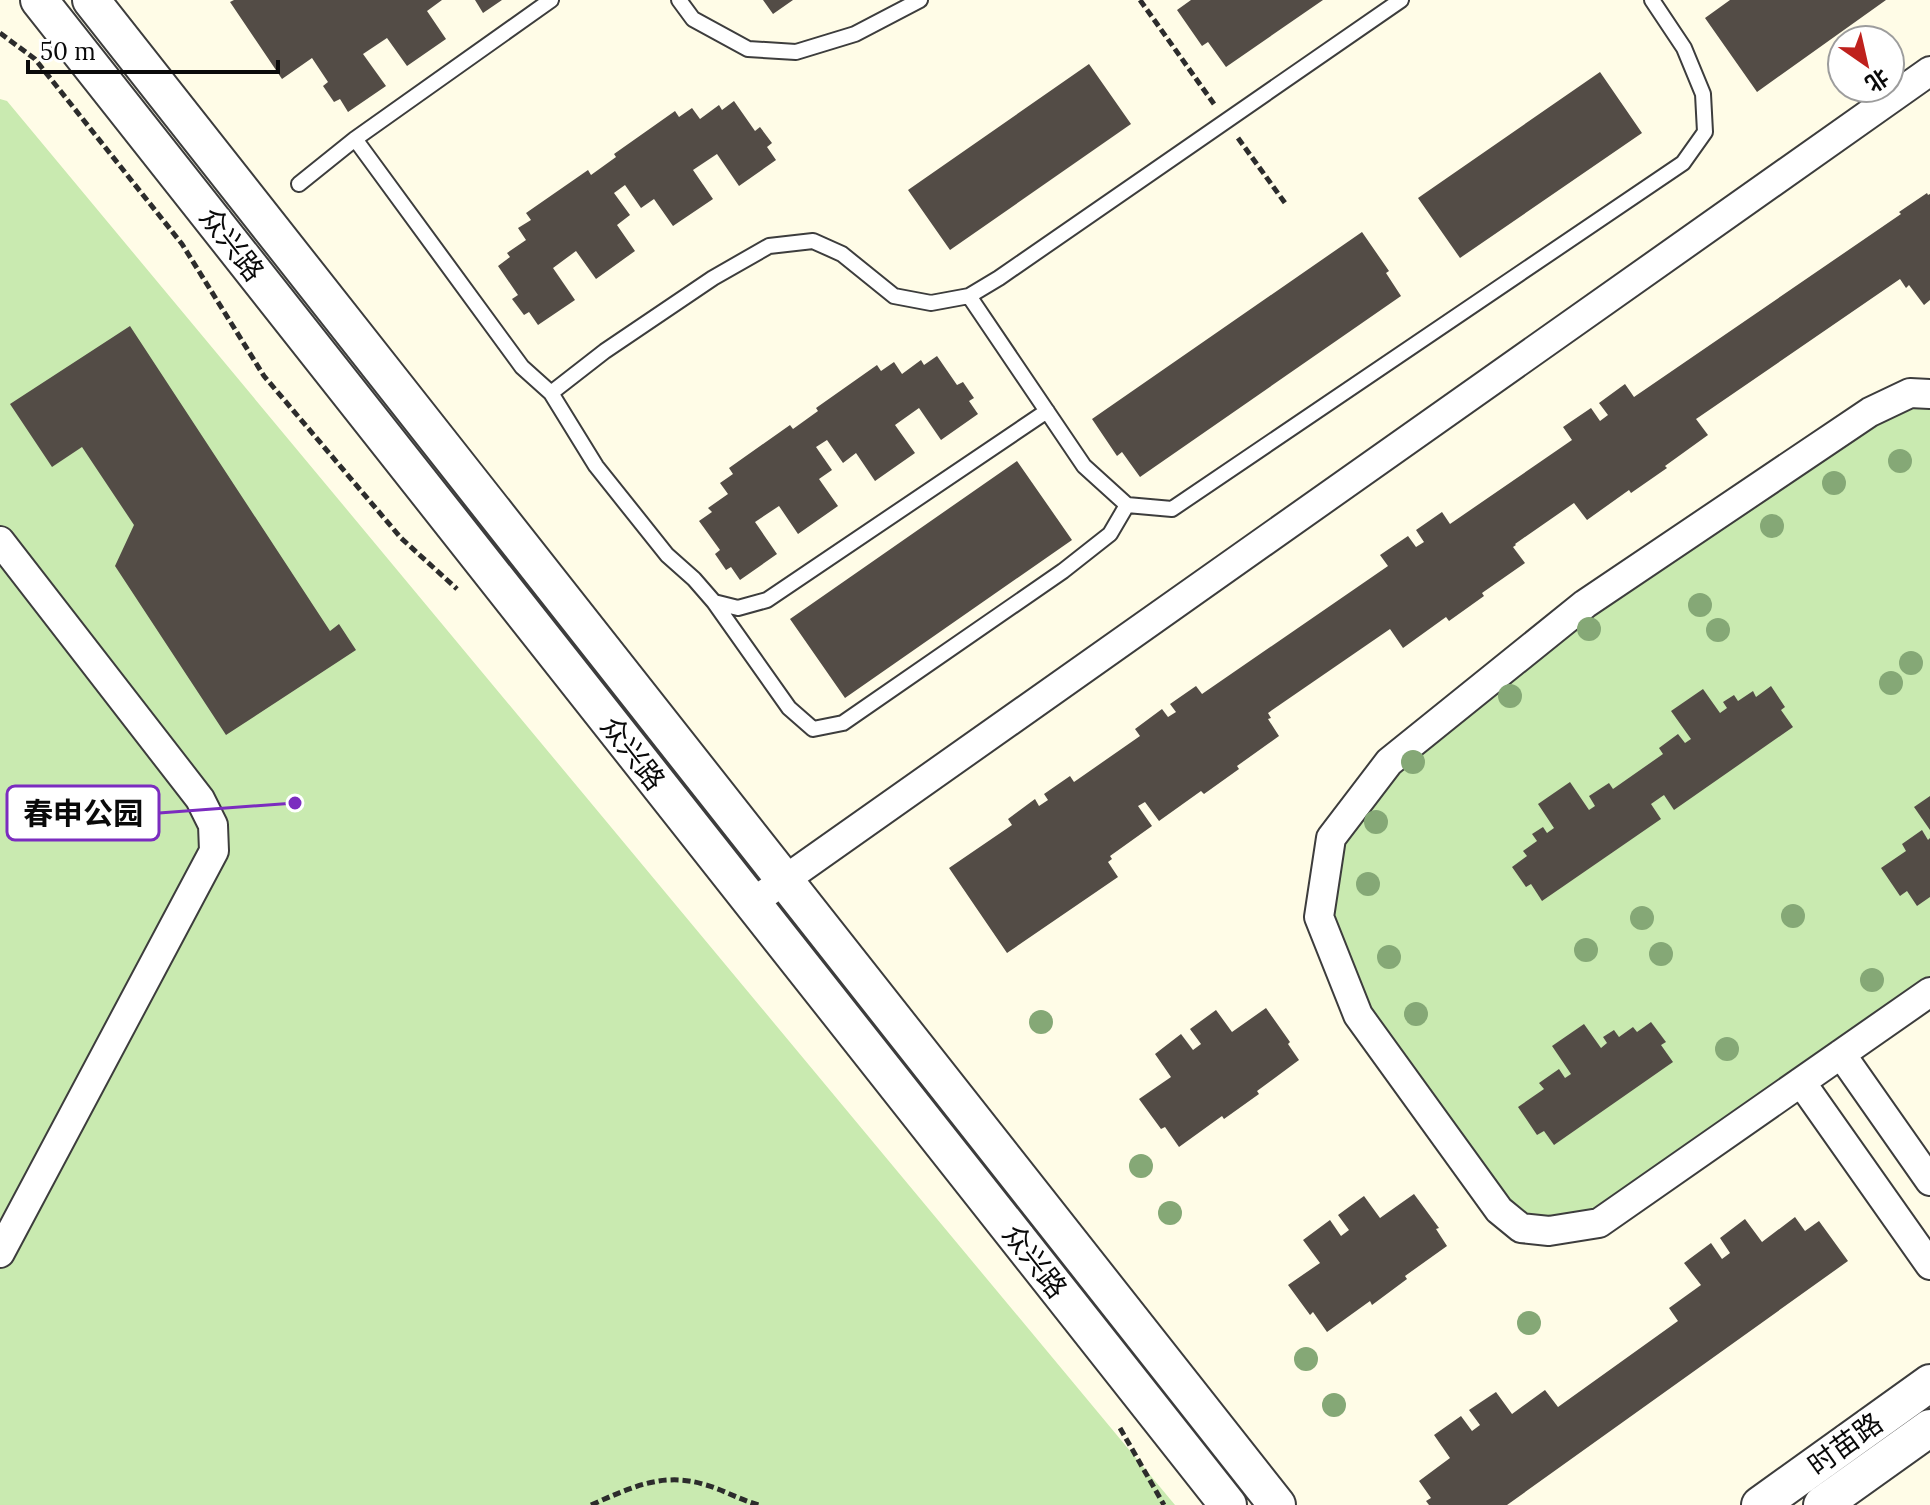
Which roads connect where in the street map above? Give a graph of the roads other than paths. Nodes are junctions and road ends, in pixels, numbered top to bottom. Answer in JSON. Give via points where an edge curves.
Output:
{"nodes":[{"id":1,"x":39,"y":0,"type":"edge"},
{"id":2,"x":91,"y":0,"type":"edge"},
{"id":3,"x":551,"y":0,"type":"edge"},
{"id":4,"x":679,"y":0,"type":"edge"},
{"id":5,"x":920,"y":0,"type":"edge"},
{"id":6,"x":1401,"y":0,"type":"edge"},
{"id":7,"x":1652,"y":0,"type":"edge"},
{"id":8,"x":1930,"y":71,"type":"edge"},
{"id":9,"x":355,"y":139,"type":"junction"},
{"id":10,"x":299,"y":184,"type":"dead end"},
{"id":11,"x":969,"y":296,"type":"junction"},
{"id":12,"x":1923,"y":389,"type":"edge"},
{"id":13,"x":551,"y":393,"type":"junction"},
{"id":14,"x":1047,"y":411,"type":"junction"},
{"id":15,"x":1127,"y":505,"type":"junction"},
{"id":16,"x":0,"y":541,"type":"edge"},
{"id":17,"x":714,"y":602,"type":"junction"},
{"id":18,"x":785,"y":879,"type":"junction"},
{"id":19,"x":752,"y":903,"type":"junction"},
{"id":20,"x":1930,"y":992,"type":"edge"},
{"id":21,"x":1841,"y":1054,"type":"junction"},
{"id":22,"x":1801,"y":1082,"type":"junction"},
{"id":23,"x":1930,"y":1181,"type":"edge"},
{"id":24,"x":0,"y":1253,"type":"edge"},
{"id":25,"x":1930,"y":1265,"type":"edge"},
{"id":26,"x":1930,"y":1383,"type":"edge"},
{"id":27,"x":1930,"y":1428,"type":"edge"},
{"id":28,"x":1228,"y":1505,"type":"edge"},
{"id":29,"x":1277,"y":1505,"type":"edge"},
{"id":30,"x":1760,"y":1505,"type":"edge"},
{"id":31,"x":1822,"y":1505,"type":"edge"}],
"edges":[{"from":1,"to":19,"type":"street","name":"众兴路"},
{"from":2,"to":18,"type":"street","name":"众兴路"},
{"from":3,"to":9,"type":"lane"},
{"from":4,"to":5,"type":"lane","via":[[693,19],[748,49],[796,52],[855,34]]},
{"from":6,"to":11,"type":"lane"},
{"from":7,"to":15,"type":"lane","via":[[1684,48],[1703,94],[1705,132],[1683,163],[1172,509]]},
{"from":8,"to":18,"type":"street"},
{"from":9,"to":10,"type":"lane"},
{"from":9,"to":13,"type":"lane","via":[[522,367]]},
{"from":11,"to":13,"type":"lane","via":[[931,303],[894,296],[842,254],[813,241],[769,246],[629,334]]},
{"from":11,"to":14,"type":"lane"},
{"from":12,"to":22,"type":"street","via":[[1870,412],[1585,604],[1389,762],[1331,838],[1319,917],[1358,1015],[1499,1210],[1521,1228],[1549,1231],[1599,1223]]},
{"from":13,"to":17,"type":"lane","via":[[596,466],[667,555]]},
{"from":14,"to":15,"type":"lane","via":[[1084,466]]},
{"from":14,"to":17,"type":"lane","via":[[767,600],[738,608]]},
{"from":15,"to":17,"type":"lane","via":[[1110,534],[1063,571],[843,723],[813,729],[789,708]]},
{"from":16,"to":24,"type":"street","via":[[200,799],[213,825],[214,851]]},
{"from":18,"to":19,"type":"street"},
{"from":18,"to":29,"type":"street","name":"众兴路"},
{"from":19,"to":28,"type":"street","name":"众兴路"},
{"from":20,"to":21,"type":"street"},
{"from":21,"to":22,"type":"street"},
{"from":21,"to":23,"type":"street"},
{"from":22,"to":25,"type":"street"},
{"from":26,"to":30,"type":"street","name":"时苗路"},
{"from":27,"to":31,"type":"street","name":"时苗路"}]}
